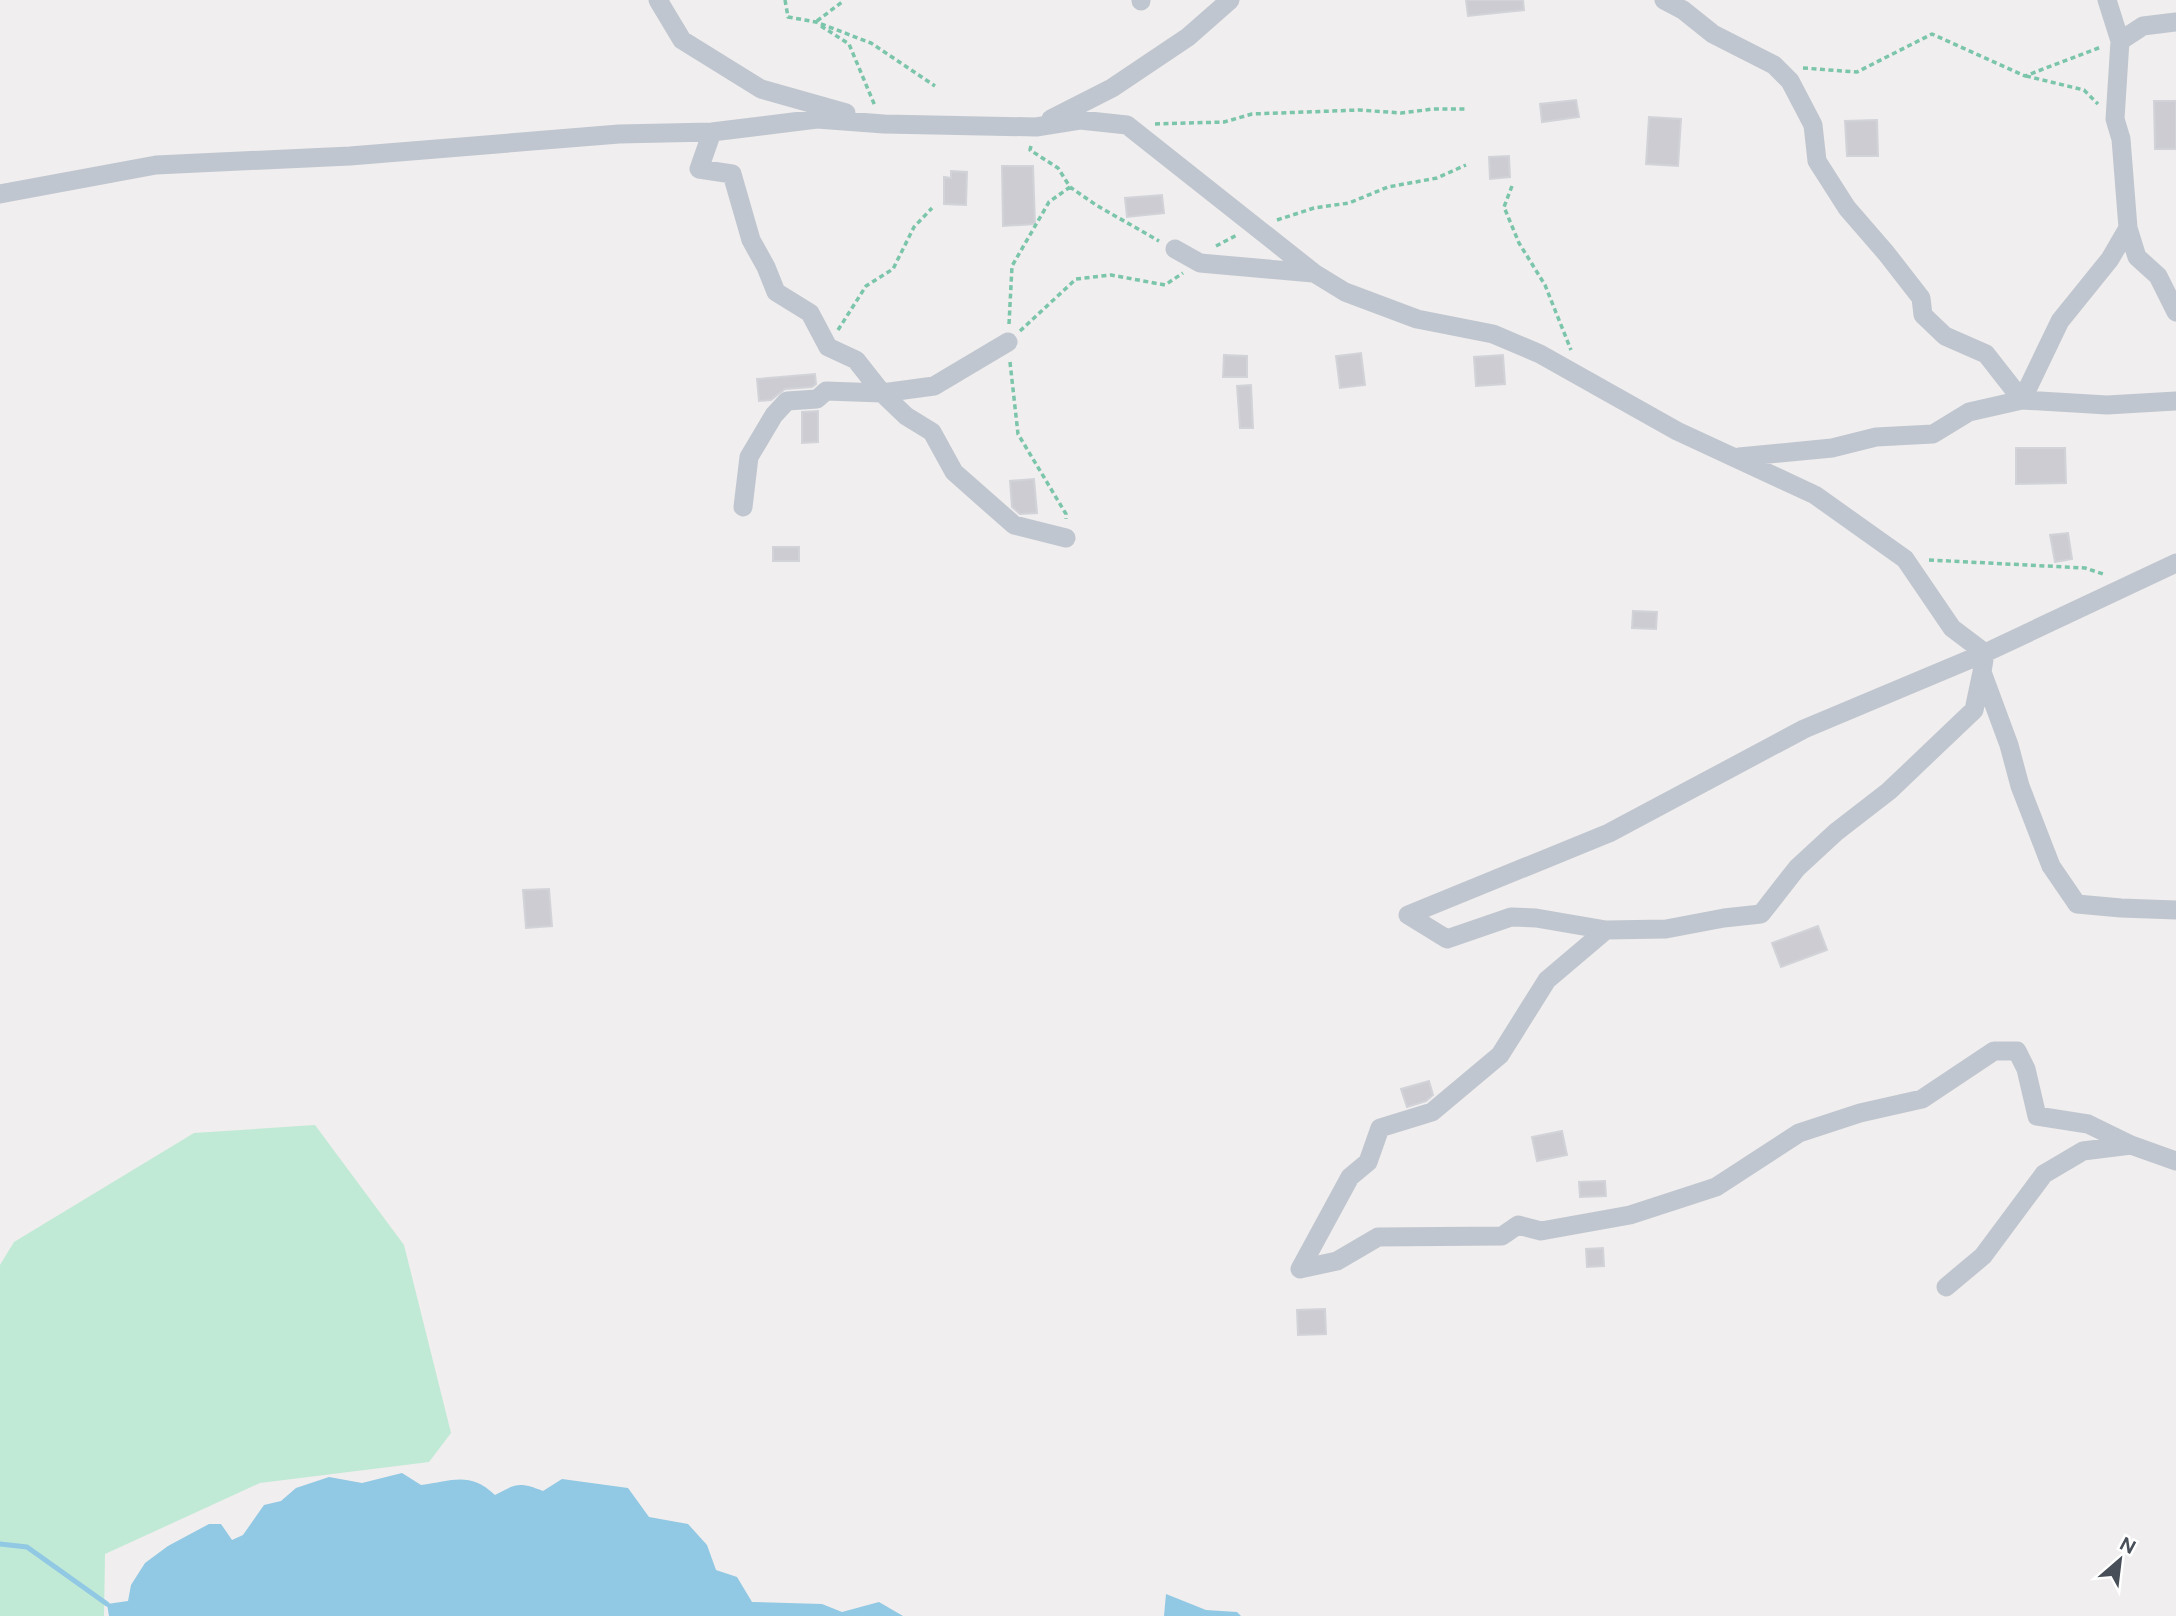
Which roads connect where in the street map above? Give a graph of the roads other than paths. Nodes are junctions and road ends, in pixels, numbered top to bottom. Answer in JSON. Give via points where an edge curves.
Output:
{"nodes":[{"id":1,"x":658,"y":0,"type":"edge"},
{"id":2,"x":1230,"y":0,"type":"edge"},
{"id":3,"x":1664,"y":0,"type":"edge"},
{"id":4,"x":2107,"y":0,"type":"edge"},
{"id":5,"x":2176,"y":22,"type":"edge"},
{"id":6,"x":2120,"y":41,"type":"junction"},
{"id":7,"x":884,"y":124,"type":"junction"},
{"id":8,"x":1036,"y":127,"type":"junction"},
{"id":9,"x":712,"y":132,"type":"junction"},
{"id":10,"x":0,"y":194,"type":"edge"},
{"id":11,"x":2128,"y":228,"type":"junction"},
{"id":12,"x":1175,"y":249,"type":"road end"},
{"id":13,"x":1314,"y":273,"type":"junction"},
{"id":14,"x":2176,"y":312,"type":"edge"},
{"id":15,"x":1008,"y":342,"type":"road end"},
{"id":16,"x":881,"y":393,"type":"junction"},
{"id":17,"x":2022,"y":400,"type":"junction"},
{"id":18,"x":2176,"y":401,"type":"edge"},
{"id":19,"x":1738,"y":458,"type":"junction"},
{"id":20,"x":743,"y":507,"type":"dead end"},
{"id":21,"x":1066,"y":538,"type":"road end"},
{"id":22,"x":2176,"y":563,"type":"edge"},
{"id":23,"x":1983,"y":662,"type":"junction"},
{"id":24,"x":2176,"y":910,"type":"edge"},
{"id":25,"x":1606,"y":930,"type":"junction"},
{"id":26,"x":2131,"y":1145,"type":"junction"},
{"id":27,"x":2176,"y":1161,"type":"edge"},
{"id":28,"x":1946,"y":1287,"type":"dead end"}],
"edges":[{"from":1,"to":7,"type":"street","via":[[682,40],[761,89]]},
{"from":2,"to":8,"type":"street","via":[[1188,37],[1112,88]]},
{"from":3,"to":17,"type":"street","via":[[1713,34],[1774,65],[1790,81],[1813,125],[1817,160],[1847,208],[1921,298],[1923,315],[1945,336],[1986,354]]},
{"from":4,"to":6,"type":"street"},
{"from":5,"to":6,"type":"street","via":[[2143,26]]},
{"from":6,"to":11,"type":"street","via":[[2115,119],[2121,139]]},
{"from":7,"to":8,"type":"street"},
{"from":7,"to":9,"type":"street","via":[[817,119]]},
{"from":8,"to":13,"type":"street","via":[[1080,120],[1127,125]]},
{"from":9,"to":10,"type":"street","via":[[619,134],[350,156],[156,165]]},
{"from":9,"to":16,"type":"street","via":[[699,169],[732,174],[751,240],[776,292],[810,313],[828,347],[856,360]]},
{"from":11,"to":14,"type":"street","via":[[2137,257],[2158,276]]},
{"from":11,"to":17,"type":"street","via":[[2060,321]]},
{"from":12,"to":13,"type":"street","via":[[1199,263]]},
{"from":13,"to":19,"type":"street","via":[[1345,292],[1417,319],[1493,334],[1540,354],[1665,425]]},
{"from":15,"to":16,"type":"street","via":[[934,386]]},
{"from":16,"to":20,"type":"street","via":[[826,391],[817,399],[787,401],[749,457]]},
{"from":16,"to":21,"type":"street","via":[[932,432],[954,472],[1014,525]]},
{"from":17,"to":18,"type":"street","via":[[2108,405]]},
{"from":17,"to":19,"type":"street","via":[[1969,412],[1933,434],[1876,437],[1832,448]]},
{"from":19,"to":23,"type":"street","via":[[1815,495],[1905,559],[1952,628]]},
{"from":22,"to":23,"type":"street"},
{"from":23,"to":24,"type":"street","via":[[2020,786],[2051,866],[2077,904]]},
{"from":23,"to":25,"type":"street","via":[[1974,709],[1889,791],[1807,859],[1762,914],[1666,929]]},
{"from":23,"to":25,"type":"street","via":[[1804,729],[1609,833],[1408,915],[1447,939],[1511,917]]},
{"from":25,"to":26,"type":"street","via":[[1548,980],[1500,1055],[1432,1112],[1380,1128],[1368,1162],[1350,1177],[1300,1269],[1337,1261],[1378,1237],[1502,1236],[1518,1225],[1541,1231],[1630,1215],[1716,1187],[1799,1133],[1922,1099],[1994,1051],[2017,1051],[2037,1116],[2088,1124]]},
{"from":26,"to":27,"type":"street"},
{"from":26,"to":28,"type":"street","via":[[2083,1151],[2044,1174],[1983,1256]]}]}
